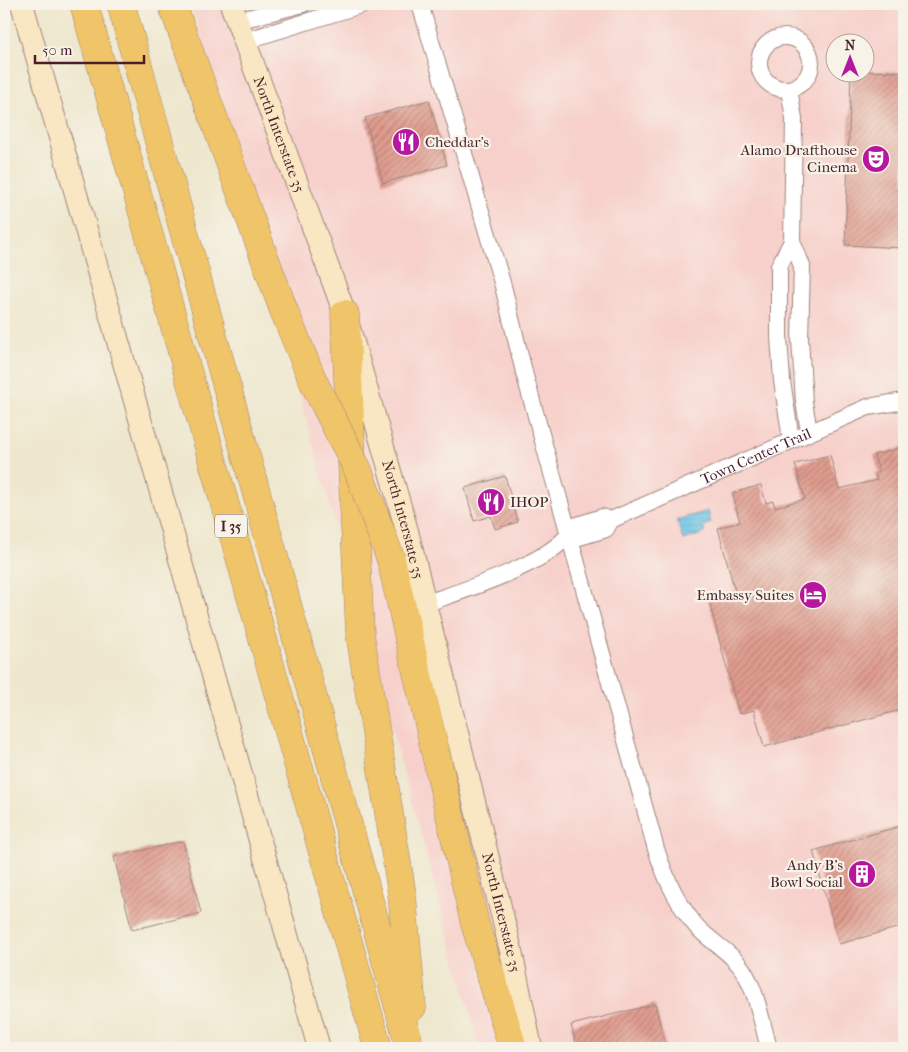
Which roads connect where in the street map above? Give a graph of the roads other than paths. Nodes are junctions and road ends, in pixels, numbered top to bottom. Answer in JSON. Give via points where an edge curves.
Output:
{"nodes":[{"id":1,"x":22,"y":4,"type":"edge"},
{"id":2,"x":84,"y":4,"type":"edge"},
{"id":3,"x":121,"y":4,"type":"edge"},
{"id":4,"x":172,"y":4,"type":"edge"},
{"id":5,"x":303,"y":4,"type":"edge"},
{"id":6,"x":364,"y":4,"type":"edge"},
{"id":7,"x":420,"y":4,"type":"edge"},
{"id":8,"x":237,"y":22,"type":"edge"},
{"id":9,"x":789,"y":89,"type":"junction"},
{"id":10,"x":792,"y":241,"type":"junction"},
{"id":11,"x":345,"y":314,"type":"junction"},
{"id":12,"x":904,"y":401,"type":"edge"},
{"id":13,"x":809,"y":432,"type":"junction"},
{"id":14,"x":791,"y":440,"type":"junction"},
{"id":15,"x":570,"y":534,"type":"junction"},
{"id":16,"x":424,"y":604,"type":"junction"},
{"id":17,"x":319,"y":1048,"type":"edge"},
{"id":18,"x":378,"y":1048,"type":"edge"},
{"id":19,"x":410,"y":1048,"type":"edge"},
{"id":20,"x":416,"y":1048,"type":"edge"},
{"id":21,"x":513,"y":1048,"type":"edge"},
{"id":22,"x":531,"y":1048,"type":"edge"},
{"id":23,"x":769,"y":1048,"type":"edge"}],
"edges":[{"from":1,"to":17,"type":"main road"},
{"from":2,"to":18,"type":"highway","number":"I 35"},
{"from":3,"to":19,"type":"highway","number":"I 35"},
{"from":4,"to":21,"type":"highway","bridge":true,"via":[[284,311],[310,376],[358,470],[392,560],[475,924]]},
{"from":5,"to":8,"type":"street"},
{"from":6,"to":8,"type":"street"},
{"from":7,"to":15,"type":"street","via":[[503,286]]},
{"from":8,"to":11,"type":"main road","name":"North Interstate 35"},
{"from":9,"to":9,"type":"street","via":[[802,83],[810,70],[810,54],[800,34],[761,41],[759,61],[762,77],[774,87]]},
{"from":9,"to":10,"type":"street","via":[[794,119]]},
{"from":10,"to":13,"type":"street","via":[[802,266],[800,339]]},
{"from":10,"to":14,"type":"street","via":[[779,266],[778,337]]},
{"from":11,"to":16,"type":"main road","name":"North Interstate 35","via":[[407,531]]},
{"from":11,"to":20,"type":"highway","via":[[360,634],[402,894]]},
{"from":12,"to":13,"type":"street","name":"Town Center Trail","via":[[868,407]]},
{"from":13,"to":14,"type":"street","name":"Town Center Trail"},
{"from":14,"to":15,"type":"street","name":"Town Center Trail","via":[[611,520],[602,517],[574,526]]},
{"from":15,"to":16,"type":"street","name":"Town Center Trail","via":[[508,573]]},
{"from":15,"to":23,"type":"street","via":[[665,876],[697,926],[735,958],[746,975]]},
{"from":16,"to":22,"type":"main road","name":"North Interstate 35","via":[[511,951]]}]}
